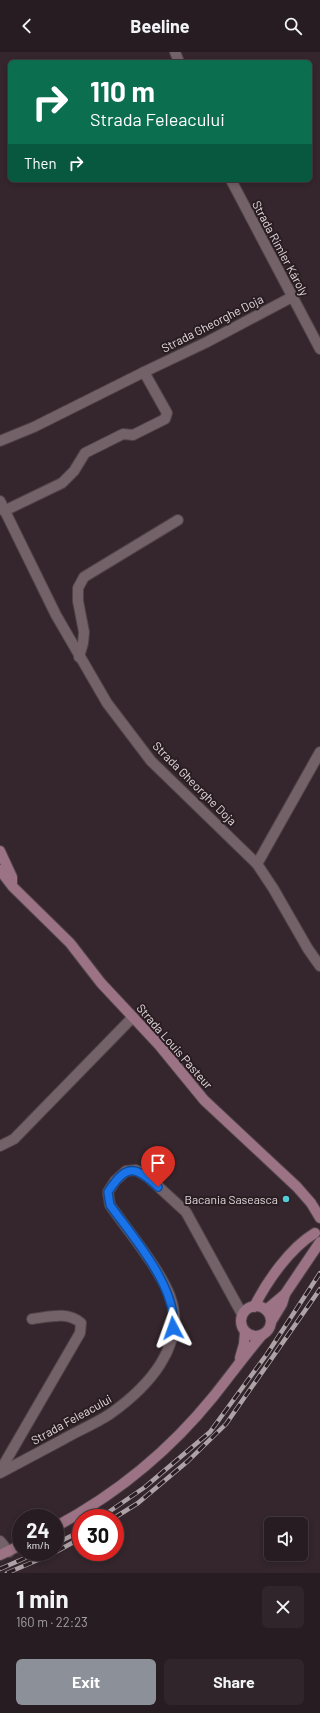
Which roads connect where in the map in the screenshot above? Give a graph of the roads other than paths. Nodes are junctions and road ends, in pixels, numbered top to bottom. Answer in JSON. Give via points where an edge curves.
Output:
{"nodes":[{"id":1,"x":232,"y":182,"type":"edge"},
{"id":2,"x":292,"y":297,"type":"junction"},
{"id":3,"x":320,"y":349,"type":"edge"},
{"id":4,"x":144,"y":372,"type":"junction"},
{"id":5,"x":0,"y":441,"type":"edge"},
{"id":6,"x":0,"y":500,"type":"edge"},
{"id":7,"x":4,"y":511,"type":"junction"},
{"id":8,"x":178,"y":520,"type":"dead end"},
{"id":9,"x":79,"y":657,"type":"junction"},
{"id":10,"x":320,"y":752,"type":"edge"},
{"id":11,"x":0,"y":851,"type":"edge"},
{"id":12,"x":257,"y":864,"type":"junction"},
{"id":13,"x":0,"y":870,"type":"edge"},
{"id":14,"x":0,"y":878,"type":"edge"},
{"id":15,"x":13,"y":887,"type":"junction"},
{"id":16,"x":320,"y":966,"type":"edge"},
{"id":17,"x":133,"y":1017,"type":"junction"},
{"id":18,"x":0,"y":1146,"type":"edge"},
{"id":19,"x":320,"y":1219,"type":"edge"},
{"id":20,"x":318,"y":1237,"type":"edge"},
{"id":21,"x":285,"y":1294,"type":"junction"},
{"id":22,"x":261,"y":1308,"type":"junction"},
{"id":23,"x":242,"y":1314,"type":"junction"},
{"id":24,"x":32,"y":1319,"type":"dead end"},
{"id":25,"x":271,"y":1322,"type":"junction"},
{"id":26,"x":245,"y":1332,"type":"junction"},
{"id":27,"x":262,"y":1335,"type":"junction"},
{"id":28,"x":238,"y":1364,"type":"junction"},
{"id":29,"x":0,"y":1472,"type":"edge"},
{"id":30,"x":64,"y":1522,"type":"edge"},
{"id":31,"x":0,"y":1541,"type":"edge"},
{"id":32,"x":4,"y":1553,"type":"edge"}],
"edges":[{"from":1,"to":2,"type":"street","name":"Strada Rimler Károly"},
{"from":2,"to":3,"type":"street","name":"Strada Rimler Károly"},
{"from":2,"to":4,"type":"street","name":"Strada Gheorghe Doja"},
{"from":4,"to":5,"type":"street","name":"Strada Gheorghe Doja","via":[[34,427]]},
{"from":4,"to":7,"type":"street","via":[[167,413],[165,419],[133,435],[123,434],[85,453],[74,471],[62,483]]},
{"from":6,"to":7,"type":"street","name":"Strada Gheorghe Doja"},
{"from":7,"to":9,"type":"street","name":"Strada Gheorghe Doja"},
{"from":8,"to":9,"type":"street","via":[[84,577],[78,588],[84,632]]},
{"from":9,"to":12,"type":"street","name":"Strada Gheorghe Doja","via":[[107,703],[151,761]]},
{"from":10,"to":12,"type":"street"},
{"from":11,"to":15,"type":"main road","via":[[12,876]]},
{"from":12,"to":16,"type":"street","name":"Strada Gheorghe Doja"},
{"from":13,"to":15,"type":"main road","name":"Strada Louis Pasteur"},
{"from":14,"to":15,"type":"street"},
{"from":15,"to":17,"type":"main road","name":"Strada Louis Pasteur","via":[[70,943],[101,983]]},
{"from":17,"to":18,"type":"street","via":[[14,1139]]},
{"from":17,"to":19,"type":"main road","name":"Strada Louis Pasteur","via":[[204,1100],[297,1187],[319,1214]]},
{"from":19,"to":20,"type":"main road","via":[[314,1225]]},
{"from":20,"to":21,"type":"main road"},
{"from":20,"to":22,"type":"main road","via":[[291,1253],[275,1272],[260,1295]]},
{"from":21,"to":22,"type":"main road"},
{"from":21,"to":25,"type":"main road"},
{"from":22,"to":23,"type":"main road"},
{"from":22,"to":25,"type":"main road"},
{"from":23,"to":26,"type":"main road","via":[[241,1324]]},
{"from":23,"to":29,"type":"street","name":"Strada Feleacului","via":[[186,1212],[149,1178],[136,1170],[126,1171],[108,1192],[110,1205],[155,1269],[170,1296],[174,1320],[168,1352],[156,1372],[134,1396],[109,1415]]},
{"from":24,"to":29,"type":"street","name":"Strada Feleacului","via":[[61,1315],[74,1317],[81,1323],[80,1333]]},
{"from":25,"to":27,"type":"main road","via":[[268,1330]]},
{"from":26,"to":27,"type":"main road","via":[[253,1336]]},
{"from":26,"to":28,"type":"main road"},
{"from":27,"to":28,"type":"main road"},
{"from":28,"to":30,"type":"main road","via":[[212,1398],[159,1453],[123,1484]]},
{"from":31,"to":32,"type":"street"}]}
